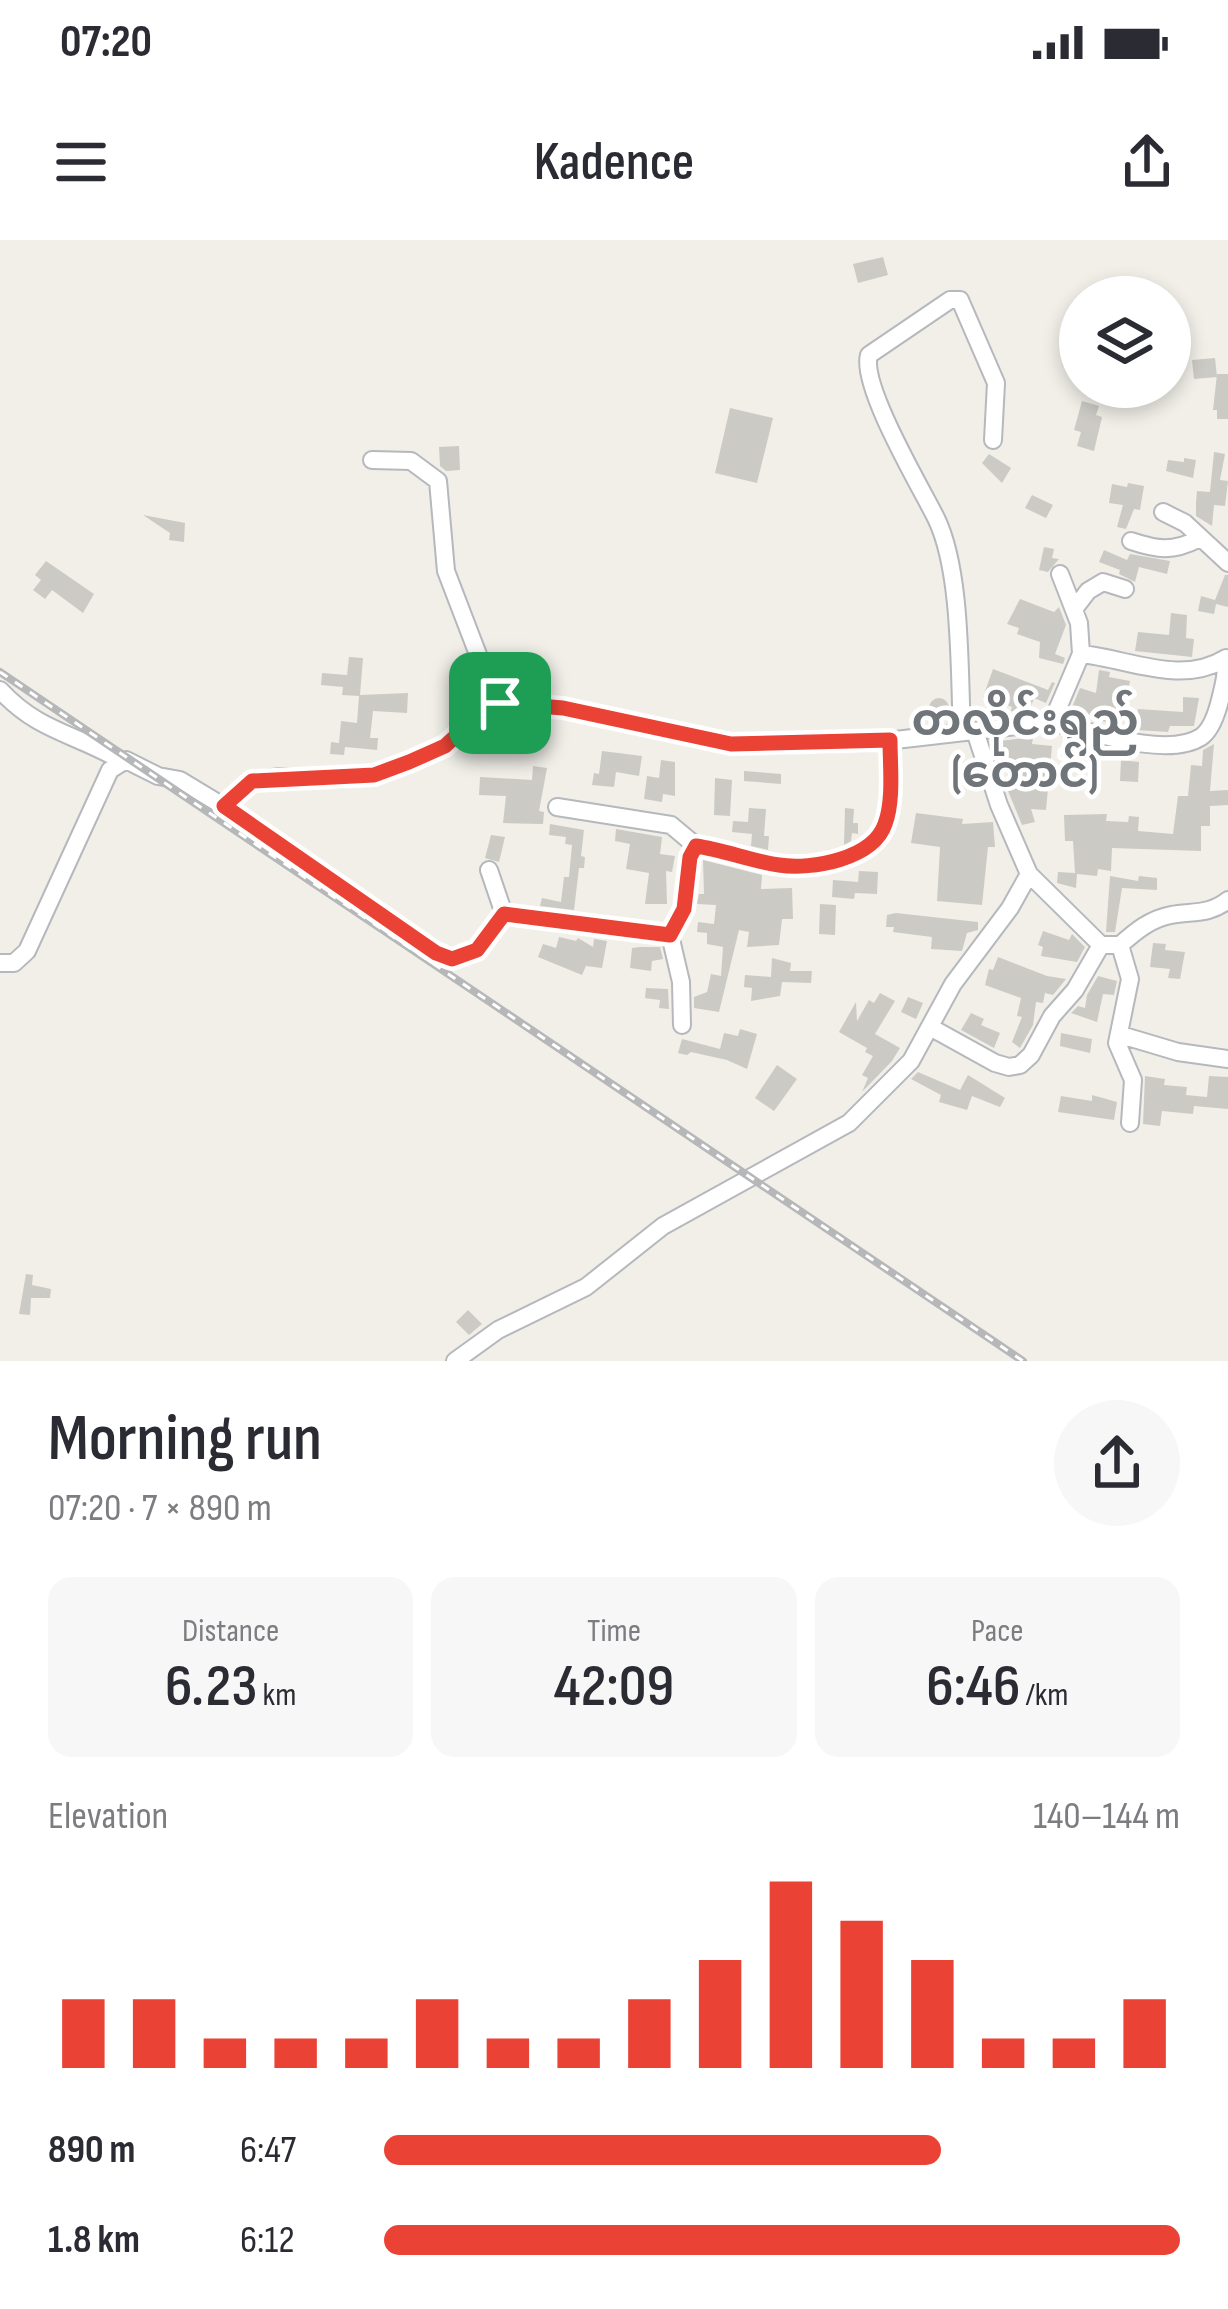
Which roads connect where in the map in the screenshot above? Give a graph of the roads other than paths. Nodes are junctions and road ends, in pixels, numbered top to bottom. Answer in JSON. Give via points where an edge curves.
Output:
{"nodes":[{"id":1,"x":993,"y":440,"type":"dead end"},
{"id":2,"x":372,"y":460,"type":"dead end"},
{"id":3,"x":1163,"y":512,"type":"dead end"},
{"id":4,"x":1198,"y":538,"type":"junction"},
{"id":5,"x":1131,"y":541,"type":"dead end"},
{"id":6,"x":1228,"y":563,"type":"edge"},
{"id":7,"x":1060,"y":574,"type":"dead end"},
{"id":8,"x":1125,"y":589,"type":"dead end"},
{"id":9,"x":1076,"y":608,"type":"junction"},
{"id":10,"x":1081,"y":654,"type":"junction"},
{"id":11,"x":1227,"y":664,"type":"edge"},
{"id":12,"x":0,"y":689,"type":"edge"},
{"id":13,"x":500,"y":703,"type":"junction"},
{"id":14,"x":1052,"y":722,"type":"junction"},
{"id":15,"x":968,"y":732,"type":"junction"},
{"id":16,"x":890,"y":740,"type":"junction"},
{"id":17,"x":122,"y":761,"type":"junction"},
{"id":18,"x":224,"y":806,"type":"junction"},
{"id":19,"x":557,"y":807,"type":"dead end"},
{"id":20,"x":696,"y":846,"type":"junction"},
{"id":21,"x":489,"y":870,"type":"dead end"},
{"id":22,"x":1029,"y":874,"type":"junction"},
{"id":23,"x":1228,"y":900,"type":"edge"},
{"id":24,"x":504,"y":914,"type":"junction"},
{"id":25,"x":670,"y":935,"type":"junction"},
{"id":26,"x":1111,"y":945,"type":"junction"},
{"id":27,"x":0,"y":963,"type":"edge"},
{"id":28,"x":682,"y":1025,"type":"dead end"},
{"id":29,"x":930,"y":1027,"type":"junction"},
{"id":30,"x":1121,"y":1035,"type":"junction"},
{"id":31,"x":1228,"y":1059,"type":"edge"},
{"id":32,"x":1130,"y":1123,"type":"dead end"},
{"id":33,"x":455,"y":1361,"type":"edge"}],
"edges":[{"from":1,"to":15,"type":"street","via":[[996,383],[960,300],[869,355],[866,368],[896,442],[939,524]]},
{"from":2,"to":13,"type":"street","via":[[412,461],[438,481],[446,571]]},
{"from":3,"to":4,"type":"street"},
{"from":4,"to":5,"type":"street","via":[[1180,549]]},
{"from":4,"to":6,"type":"street"},
{"from":7,"to":9,"type":"street"},
{"from":8,"to":9,"type":"street","via":[[1103,582]]},
{"from":9,"to":10,"type":"street"},
{"from":10,"to":11,"type":"street","via":[[1184,673]]},
{"from":10,"to":14,"type":"street"},
{"from":11,"to":14,"type":"street","via":[[1215,718],[1202,736],[1146,744]]},
{"from":12,"to":17,"type":"street","via":[[24,716]]},
{"from":13,"to":16,"type":"street","via":[[563,708],[731,744]]},
{"from":13,"to":18,"type":"street","via":[[445,746],[409,762],[374,775],[252,781]]},
{"from":14,"to":15,"type":"street"},
{"from":15,"to":16,"type":"street"},
{"from":15,"to":22,"type":"street"},
{"from":16,"to":20,"type":"street","via":[[885,826],[857,854],[778,865]]},
{"from":17,"to":18,"type":"street","via":[[180,780]]},
{"from":17,"to":27,"type":"street","via":[[110,770],[27,951]]},
{"from":18,"to":24,"type":"street","via":[[436,953],[452,959],[477,950]]},
{"from":19,"to":20,"type":"street","via":[[670,825]]},
{"from":20,"to":25,"type":"street","via":[[684,909]]},
{"from":21,"to":24,"type":"street"},
{"from":22,"to":26,"type":"street"},
{"from":22,"to":29,"type":"street"},
{"from":23,"to":26,"type":"street","via":[[1207,913],[1144,924]]},
{"from":24,"to":25,"type":"street"},
{"from":25,"to":28,"type":"street"},
{"from":26,"to":29,"type":"street","via":[[1020,1065],[995,1063]]},
{"from":26,"to":30,"type":"street","via":[[1130,979]]},
{"from":29,"to":33,"type":"street","via":[[892,1084],[837,1132],[663,1226],[586,1286],[497,1330]]},
{"from":30,"to":31,"type":"street"},
{"from":30,"to":32,"type":"street","via":[[1133,1080]]}]}
